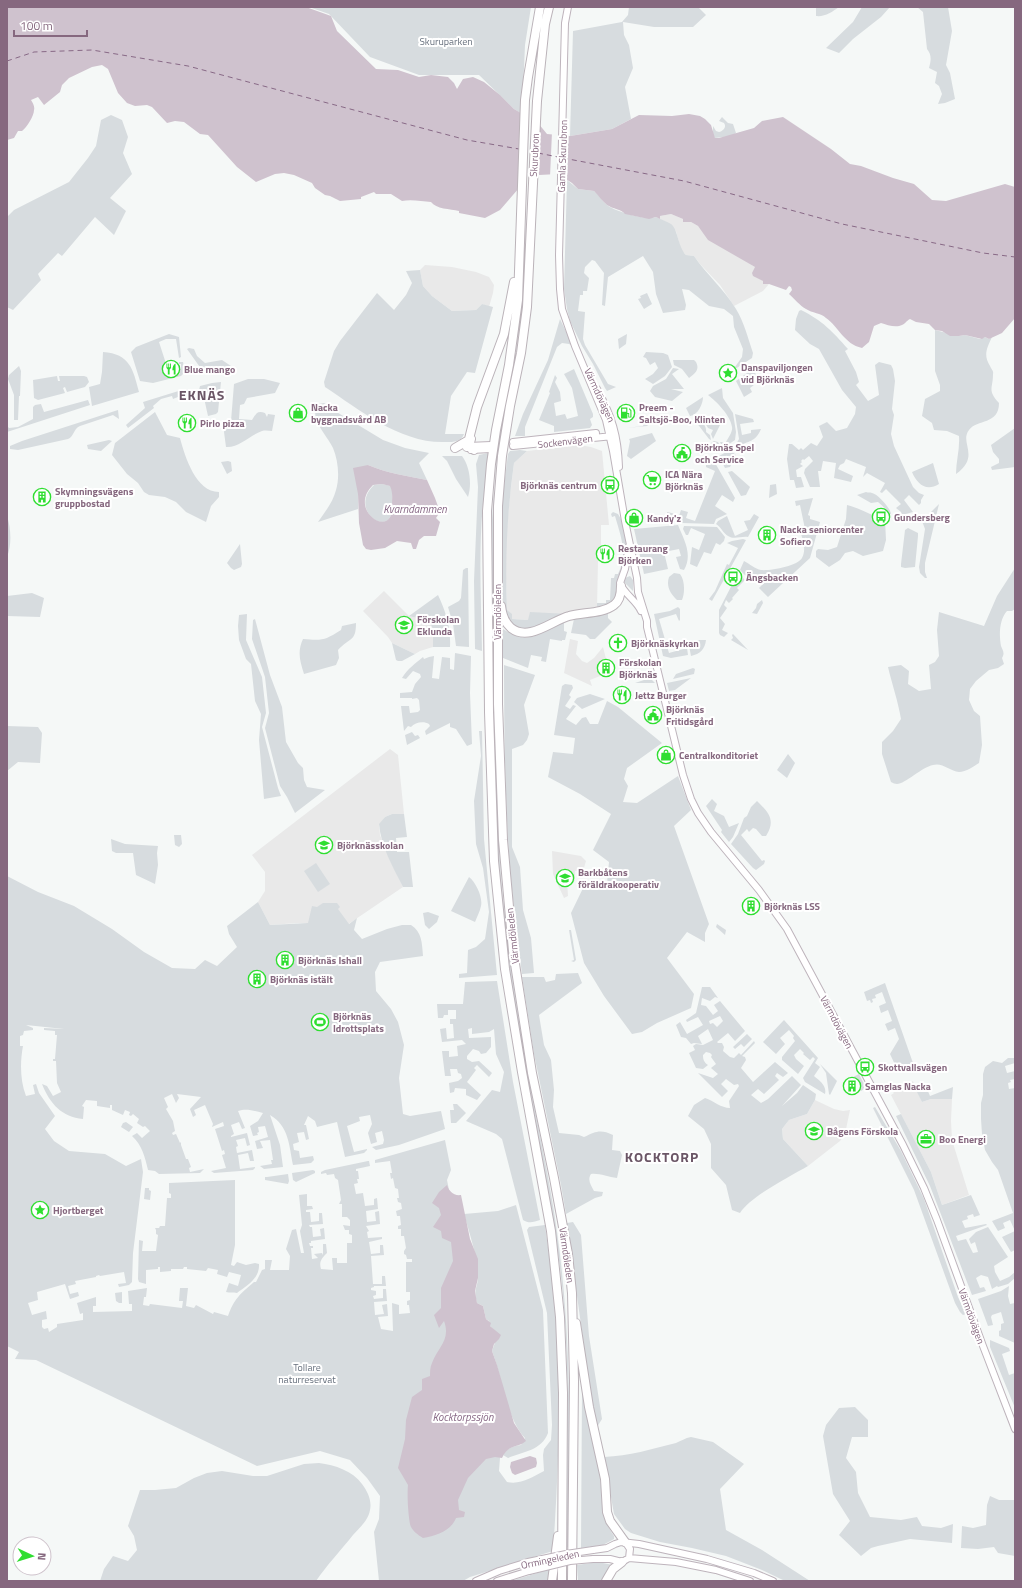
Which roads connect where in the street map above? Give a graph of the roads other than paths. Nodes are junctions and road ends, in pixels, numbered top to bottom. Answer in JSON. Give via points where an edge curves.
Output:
{"nodes":[{"id":1,"x":534,"y":7,"type":"edge"},
{"id":2,"x":540,"y":7,"type":"edge"},
{"id":3,"x":549,"y":7,"type":"edge"},
{"id":4,"x":554,"y":7,"type":"edge"},
{"id":5,"x":568,"y":7,"type":"edge"},
{"id":6,"x":541,"y":24,"type":"junction"},
{"id":7,"x":516,"y":287,"type":"junction"},
{"id":8,"x":528,"y":288,"type":"joint"},
{"id":9,"x":560,"y":289,"type":"joint"},
{"id":10,"x":613,"y":434,"type":"junction"},
{"id":11,"x":513,"y":444,"type":"dead end"},
{"id":12,"x":469,"y":447,"type":"junction"},
{"id":13,"x":491,"y":447,"type":"dead end"},
{"id":14,"x":455,"y":448,"type":"dead end"},
{"id":15,"x":497,"y":540,"type":"junction"},
{"id":16,"x":629,"y":544,"type":"junction"},
{"id":17,"x":622,"y":576,"type":"junction"},
{"id":18,"x":637,"y":578,"type":"junction"},
{"id":19,"x":621,"y":586,"type":"junction"},
{"id":20,"x":647,"y":627,"type":"junction"},
{"id":21,"x":572,"y":1293,"type":"junction"},
{"id":22,"x":1015,"y":1429,"type":"edge"},
{"id":23,"x":563,"y":1489,"type":"junction"},
{"id":24,"x":625,"y":1543,"type":"junction"},
{"id":25,"x":629,"y":1558,"type":"junction"},
{"id":26,"x":622,"y":1562,"type":"junction"},
{"id":27,"x":476,"y":1581,"type":"edge"},
{"id":28,"x":498,"y":1581,"type":"edge"},
{"id":29,"x":552,"y":1581,"type":"edge"},
{"id":30,"x":562,"y":1581,"type":"edge"},
{"id":31,"x":572,"y":1581,"type":"edge"},
{"id":32,"x":606,"y":1581,"type":"edge"},
{"id":33,"x":750,"y":1581,"type":"edge"},
{"id":34,"x":773,"y":1581,"type":"edge"}],
"edges":[{"from":1,"to":6,"type":"highway"},
{"from":2,"to":6,"type":"highway"},
{"from":3,"to":6,"type":"highway"},
{"from":4,"to":6,"type":"highway"},
{"from":5,"to":9,"type":"main road","name":"Gamla Skurubron","via":[[565,23]]},
{"from":6,"to":7,"type":"highway","name":"Skurubron","via":[[528,45]]},
{"from":6,"to":8,"type":"highway","name":"Skurubron"},
{"from":7,"to":12,"type":"highway","via":[[504,334],[475,416]]},
{"from":7,"to":23,"type":"highway","name":"Värmdöleden","via":[[513,342],[492,457],[487,511],[491,786],[494,861],[505,969],[557,1280],[562,1348]]},
{"from":8,"to":15,"type":"highway","name":"Värmdöleden","via":[[521,353],[502,456]]},
{"from":9,"to":10,"type":"main road","name":"Värmdövägen","via":[[562,309],[575,346],[606,407]]},
{"from":10,"to":11,"type":"main road","name":"Sockenvägen"},
{"from":10,"to":16,"type":"main road","name":"Värmdövägen","via":[[618,450],[621,495]]},
{"from":12,"to":13,"type":"main road"},
{"from":12,"to":14,"type":"highway"},
{"from":15,"to":19,"type":"highway","via":[[500,549],[502,612],[507,624],[517,631],[528,633],[568,616],[610,607],[618,600]]},
{"from":15,"to":21,"type":"highway","name":"Värmdöleden","via":[[498,704],[508,896],[522,1013],[565,1238]]},
{"from":16,"to":17,"type":"main road","name":"Värmdövägen"},
{"from":16,"to":18,"type":"main road","name":"Värmdövägen"},
{"from":17,"to":18,"type":"main road","via":[[630,573]]},
{"from":17,"to":19,"type":"main road","name":"Värmdövägen"},
{"from":18,"to":20,"type":"main road","name":"Värmdövägen"},
{"from":19,"to":20,"type":"main road","name":"Värmdövägen","via":[[639,607]]},
{"from":20,"to":22,"type":"main road","name":"Värmdövägen","via":[[683,775],[698,813],[787,929],[903,1145],[937,1220]]},
{"from":21,"to":24,"type":"highway","via":[[589,1407],[605,1479],[607,1512]]},
{"from":21,"to":31,"type":"highway","name":"Värmdöleden"},
{"from":23,"to":29,"type":"highway"},
{"from":23,"to":30,"type":"highway","name":"Värmdöleden"},
{"from":24,"to":25,"type":"main road","via":[[630,1549]]},
{"from":24,"to":27,"type":"main road","name":"Ormingeleden","bridge":true,"via":[[528,1562]]},
{"from":24,"to":34,"type":"main road","name":"Ormingeleden","via":[[707,1559]]},
{"from":25,"to":26,"type":"main road"},
{"from":25,"to":33,"type":"main road","via":[[699,1566]]},
{"from":26,"to":28,"type":"main road","name":"Ormingeleden","bridge":true,"via":[[610,1559],[570,1561]]},
{"from":26,"to":32,"type":"highway","via":[[613,1569]]}]}
